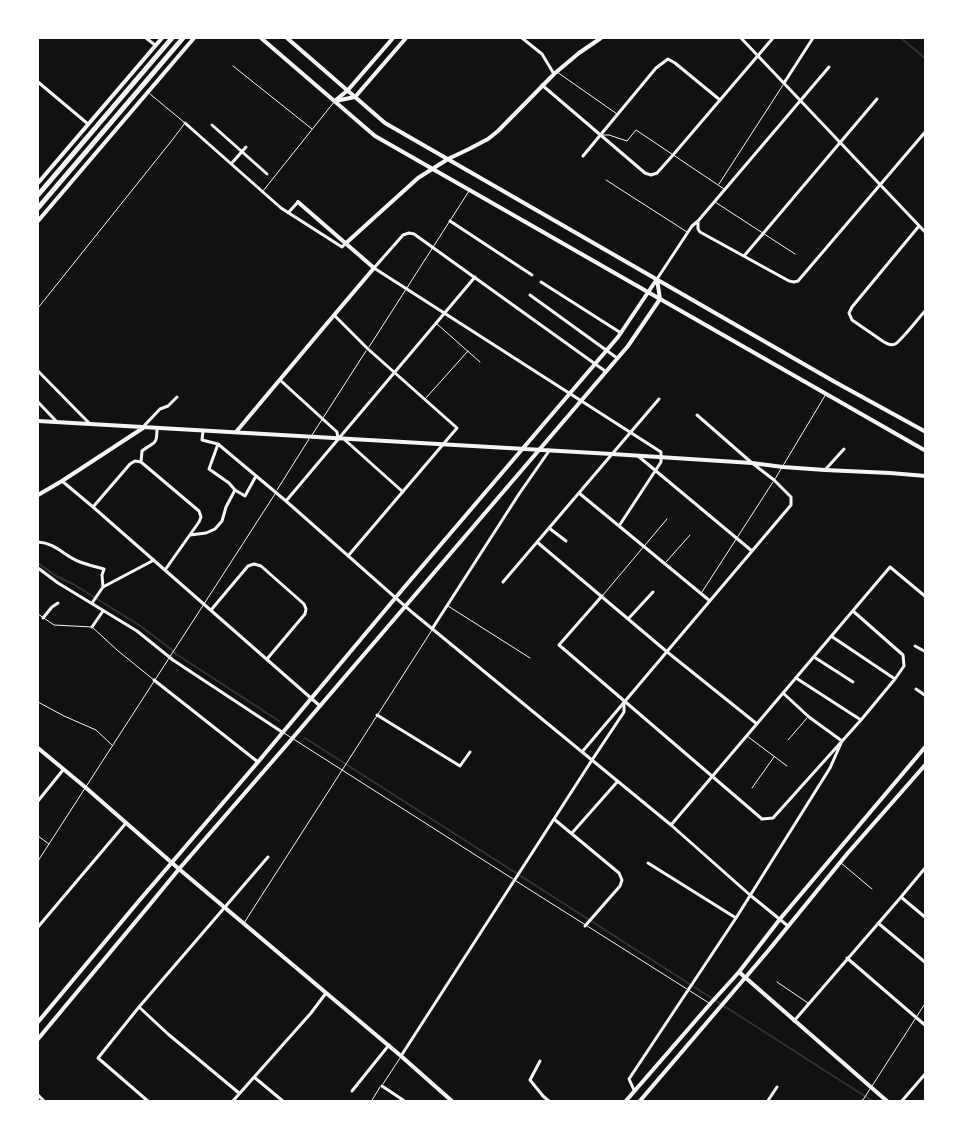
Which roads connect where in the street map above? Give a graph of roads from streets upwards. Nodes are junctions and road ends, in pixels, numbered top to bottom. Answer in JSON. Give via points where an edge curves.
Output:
{"nodes":[{"id":1,"x":146,"y":38,"type":"edge"},
{"id":2,"x":160,"y":38,"type":"edge"},
{"id":3,"x":172,"y":38,"type":"edge"},
{"id":4,"x":183,"y":38,"type":"edge"},
{"id":5,"x":194,"y":38,"type":"edge"},
{"id":6,"x":261,"y":38,"type":"edge"},
{"id":7,"x":286,"y":38,"type":"edge"},
{"id":8,"x":393,"y":38,"type":"edge"},
{"id":9,"x":406,"y":38,"type":"edge"},
{"id":10,"x":522,"y":38,"type":"edge"},
{"id":11,"x":601,"y":38,"type":"edge"},
{"id":12,"x":741,"y":38,"type":"edge"},
{"id":13,"x":774,"y":38,"type":"edge"},
{"id":14,"x":813,"y":38,"type":"edge"},
{"id":15,"x":155,"y":45,"type":"junction"},
{"id":16,"x":758,"y":55,"type":"junction"},
{"id":17,"x":828,"y":67,"type":"dead end"},
{"id":18,"x":555,"y":73,"type":"junction"},
{"id":19,"x":38,"y":82,"type":"edge"},
{"id":20,"x":784,"y":84,"type":"junction"},
{"id":21,"x":542,"y":85,"type":"junction"},
{"id":22,"x":348,"y":90,"type":"junction"},
{"id":23,"x":356,"y":97,"type":"junction"},
{"id":24,"x":877,"y":99,"type":"dead end"},
{"id":25,"x":720,"y":100,"type":"junction"},
{"id":26,"x":800,"y":100,"type":"junction"},
{"id":27,"x":335,"y":101,"type":"junction"},
{"id":28,"x":185,"y":123,"type":"road end"},
{"id":29,"x":88,"y":124,"type":"junction"},
{"id":30,"x":212,"y":125,"type":"dead end"},
{"id":31,"x":926,"y":131,"type":"edge"},
{"id":32,"x":600,"y":135,"type":"junction"},
{"id":33,"x":840,"y":143,"type":"junction"},
{"id":34,"x":246,"y":146,"type":"dead end"},
{"id":35,"x":242,"y":152,"type":"junction"},
{"id":36,"x":583,"y":156,"type":"dead end"},
{"id":37,"x":448,"y":159,"type":"junction"},
{"id":38,"x":231,"y":164,"type":"junction"},
{"id":39,"x":433,"y":169,"type":"junction"},
{"id":40,"x":267,"y":174,"type":"dead end"},
{"id":41,"x":38,"y":183,"type":"edge"},
{"id":42,"x":880,"y":185,"type":"junction"},
{"id":43,"x":38,"y":195,"type":"edge"},
{"id":44,"x":298,"y":202,"type":"joint"},
{"id":45,"x":38,"y":208,"type":"edge"},
{"id":46,"x":288,"y":213,"type":"junction"},
{"id":47,"x":38,"y":221,"type":"edge"},
{"id":48,"x":450,"y":221,"type":"road end"},
{"id":49,"x":698,"y":221,"type":"junction"},
{"id":50,"x":919,"y":226,"type":"junction"},
{"id":51,"x":926,"y":233,"type":"edge"},
{"id":52,"x":345,"y":244,"type":"junction"},
{"id":53,"x":744,"y":256,"type":"junction"},
{"id":54,"x":374,"y":268,"type":"junction"},
{"id":55,"x":532,"y":275,"type":"dead end"},
{"id":56,"x":475,"y":278,"type":"junction"},
{"id":57,"x":658,"y":279,"type":"junction"},
{"id":58,"x":541,"y":282,"type":"dead end"},
{"id":59,"x":648,"y":293,"type":"junction"},
{"id":60,"x":530,"y":295,"type":"dead end"},
{"id":61,"x":660,"y":299,"type":"junction"},
{"id":62,"x":926,"y":310,"type":"edge"},
{"id":63,"x":444,"y":314,"type":"junction"},
{"id":64,"x":334,"y":315,"type":"junction"},
{"id":65,"x":621,"y":333,"type":"junction"},
{"id":66,"x":606,"y":350,"type":"junction"},
{"id":67,"x":617,"y":358,"type":"junction"},
{"id":68,"x":595,"y":363,"type":"junction"},
{"id":69,"x":38,"y":371,"type":"edge"},
{"id":70,"x":606,"y":371,"type":"junction"},
{"id":71,"x":395,"y":373,"type":"junction"},
{"id":72,"x":280,"y":380,"type":"junction"},
{"id":73,"x":570,"y":394,"type":"junction"},
{"id":74,"x":177,"y":397,"type":"dead end"},
{"id":75,"x":659,"y":399,"type":"dead end"},
{"id":76,"x":580,"y":401,"type":"junction"},
{"id":77,"x":38,"y":402,"type":"edge"},
{"id":78,"x":697,"y":414,"type":"dead end"},
{"id":79,"x":38,"y":421,"type":"edge"},
{"id":80,"x":58,"y":422,"type":"junction"},
{"id":81,"x":91,"y":425,"type":"junction"},
{"id":82,"x":143,"y":428,"type":"junction"},
{"id":83,"x":157,"y":428,"type":"junction"},
{"id":84,"x":203,"y":431,"type":"junction"},
{"id":85,"x":236,"y":432,"type":"junction"},
{"id":86,"x":926,"y":432,"type":"edge"},
{"id":87,"x":630,"y":433,"type":"junction"},
{"id":88,"x":338,"y":439,"type":"junction"},
{"id":89,"x":345,"y":440,"type":"junction"},
{"id":90,"x":218,"y":444,"type":"junction"},
{"id":91,"x":442,"y":445,"type":"junction"},
{"id":92,"x":522,"y":449,"type":"junction"},
{"id":93,"x":844,"y":449,"type":"dead end"},
{"id":94,"x":538,"y":450,"type":"junction"},
{"id":95,"x":549,"y":451,"type":"junction"},
{"id":96,"x":926,"y":451,"type":"edge"},
{"id":97,"x":612,"y":454,"type":"junction"},
{"id":98,"x":638,"y":456,"type":"junction"},
{"id":99,"x":661,"y":458,"type":"junction"},
{"id":100,"x":141,"y":462,"type":"junction"},
{"id":101,"x":752,"y":463,"type":"junction"},
{"id":102,"x":825,"y":470,"type":"junction"},
{"id":103,"x":655,"y":471,"type":"junction"},
{"id":104,"x":256,"y":476,"type":"junction"},
{"id":105,"x":926,"y":476,"type":"edge"},
{"id":106,"x":62,"y":480,"type":"junction"},
{"id":107,"x":235,"y":490,"type":"junction"},
{"id":108,"x":403,"y":492,"type":"junction"},
{"id":109,"x":579,"y":492,"type":"junction"},
{"id":110,"x":38,"y":495,"type":"edge"},
{"id":111,"x":286,"y":501,"type":"junction"},
{"id":112,"x":92,"y":507,"type":"junction"},
{"id":113,"x":619,"y":526,"type":"junction"},
{"id":114,"x":549,"y":528,"type":"junction"},
{"id":115,"x":190,"y":535,"type":"junction"},
{"id":116,"x":566,"y":541,"type":"dead end"},
{"id":117,"x":38,"y":542,"type":"edge"},
{"id":118,"x":537,"y":542,"type":"junction"},
{"id":119,"x":752,"y":552,"type":"junction"},
{"id":120,"x":348,"y":556,"type":"junction"},
{"id":121,"x":154,"y":560,"type":"junction"},
{"id":122,"x":38,"y":568,"type":"edge"},
{"id":123,"x":165,"y":570,"type":"junction"},
{"id":124,"x":503,"y":582,"type":"dead end"},
{"id":125,"x":103,"y":586,"type":"junction"},
{"id":126,"x":653,"y":592,"type":"dead end"},
{"id":127,"x":602,"y":596,"type":"junction"},
{"id":128,"x":926,"y":597,"type":"edge"},
{"id":129,"x":395,"y":598,"type":"junction"},
{"id":130,"x":710,"y":601,"type":"junction"},
{"id":131,"x":58,"y":603,"type":"dead end"},
{"id":132,"x":92,"y":603,"type":"junction"},
{"id":133,"x":405,"y":606,"type":"junction"},
{"id":134,"x":103,"y":610,"type":"junction"},
{"id":135,"x":212,"y":610,"type":"junction"},
{"id":136,"x":853,"y":611,"type":"junction"},
{"id":137,"x":43,"y":618,"type":"road end"},
{"id":138,"x":629,"y":618,"type":"junction"},
{"id":139,"x":92,"y":627,"type":"road end"},
{"id":140,"x":432,"y":629,"type":"junction"},
{"id":141,"x":831,"y":636,"type":"junction"},
{"id":142,"x":915,"y":646,"type":"dead end"},
{"id":143,"x":666,"y":651,"type":"junction"},
{"id":144,"x":926,"y":652,"type":"edge"},
{"id":145,"x":814,"y":657,"type":"junction"},
{"id":146,"x":267,"y":659,"type":"junction"},
{"id":147,"x":796,"y":678,"type":"junction"},
{"id":148,"x":895,"y":679,"type":"junction"},
{"id":149,"x":154,"y":680,"type":"road end"},
{"id":150,"x":853,"y":682,"type":"dead end"},
{"id":151,"x":916,"y":689,"type":"dead end"},
{"id":152,"x":783,"y":693,"type":"junction"},
{"id":153,"x":926,"y":696,"type":"edge"},
{"id":154,"x":311,"y":697,"type":"junction"},
{"id":155,"x":624,"y":702,"type":"junction"},
{"id":156,"x":320,"y":706,"type":"junction"},
{"id":157,"x":377,"y":715,"type":"road end"},
{"id":158,"x":862,"y":720,"type":"junction"},
{"id":159,"x":757,"y":724,"type":"junction"},
{"id":160,"x":282,"y":732,"type":"junction"},
{"id":161,"x":842,"y":742,"type":"junction"},
{"id":162,"x":926,"y":746,"type":"edge"},
{"id":163,"x":38,"y":748,"type":"edge"},
{"id":164,"x":470,"y":752,"type":"dead end"},
{"id":165,"x":582,"y":752,"type":"junction"},
{"id":166,"x":592,"y":760,"type":"junction"},
{"id":167,"x":258,"y":762,"type":"junction"},
{"id":168,"x":926,"y":764,"type":"edge"},
{"id":169,"x":266,"y":769,"type":"junction"},
{"id":170,"x":63,"y":770,"type":"junction"},
{"id":171,"x":712,"y":777,"type":"junction"},
{"id":172,"x":618,"y":781,"type":"junction"},
{"id":173,"x":38,"y":801,"type":"edge"},
{"id":174,"x":554,"y":819,"type":"junction"},
{"id":175,"x":126,"y":823,"type":"junction"},
{"id":176,"x":671,"y":825,"type":"junction"},
{"id":177,"x":572,"y":833,"type":"junction"},
{"id":178,"x":268,"y":857,"type":"dead end"},
{"id":179,"x":172,"y":862,"type":"junction"},
{"id":180,"x":648,"y":864,"type":"dead end"},
{"id":181,"x":926,"y":867,"type":"edge"},
{"id":182,"x":179,"y":869,"type":"junction"},
{"id":183,"x":750,"y":895,"type":"junction"},
{"id":184,"x":901,"y":897,"type":"junction"},
{"id":185,"x":226,"y":907,"type":"junction"},
{"id":186,"x":736,"y":918,"type":"junction"},
{"id":187,"x":926,"y":918,"type":"edge"},
{"id":188,"x":780,"y":919,"type":"junction"},
{"id":189,"x":878,"y":923,"type":"junction"},
{"id":190,"x":586,"y":924,"type":"road end"},
{"id":191,"x":38,"y":926,"type":"edge"},
{"id":192,"x":788,"y":926,"type":"junction"},
{"id":193,"x":847,"y":958,"type":"junction"},
{"id":194,"x":926,"y":964,"type":"edge"},
{"id":195,"x":739,"y":972,"type":"junction"},
{"id":196,"x":745,"y":978,"type":"junction"},
{"id":197,"x":326,"y":993,"type":"junction"},
{"id":198,"x":139,"y":1007,"type":"junction"},
{"id":199,"x":794,"y":1020,"type":"junction"},
{"id":200,"x":38,"y":1022,"type":"edge"},
{"id":201,"x":926,"y":1026,"type":"edge"},
{"id":202,"x":38,"y":1039,"type":"edge"},
{"id":203,"x":389,"y":1045,"type":"junction"},
{"id":204,"x":666,"y":1053,"type":"junction"},
{"id":205,"x":401,"y":1056,"type":"junction"},
{"id":206,"x":540,"y":1061,"type":"dead end"},
{"id":207,"x":674,"y":1061,"type":"junction"},
{"id":208,"x":926,"y":1073,"type":"edge"},
{"id":209,"x":254,"y":1076,"type":"junction"},
{"id":210,"x":382,"y":1086,"type":"road end"},
{"id":211,"x":777,"y":1087,"type":"dead end"},
{"id":212,"x":634,"y":1090,"type":"junction"},
{"id":213,"x":352,"y":1091,"type":"dead end"},
{"id":214,"x":239,"y":1093,"type":"junction"},
{"id":215,"x":38,"y":1095,"type":"edge"},
{"id":216,"x":450,"y":1101,"type":"edge"},
{"id":217,"x":768,"y":1101,"type":"edge"},
{"id":218,"x":45,"y":1102,"type":"edge"},
{"id":219,"x":149,"y":1102,"type":"edge"},
{"id":220,"x":232,"y":1102,"type":"edge"},
{"id":221,"x":284,"y":1102,"type":"edge"},
{"id":222,"x":406,"y":1102,"type":"edge"},
{"id":223,"x":550,"y":1102,"type":"edge"},
{"id":224,"x":625,"y":1102,"type":"edge"},
{"id":225,"x":639,"y":1102,"type":"edge"},
{"id":226,"x":888,"y":1102,"type":"edge"},
{"id":227,"x":901,"y":1102,"type":"edge"}],
"edges":[{"from":1,"to":15,"type":"street"},
{"from":2,"to":15,"type":"street"},
{"from":3,"to":43,"type":"highway"},
{"from":4,"to":45,"type":"highway"},
{"from":5,"to":47,"type":"street"},
{"from":6,"to":27,"type":"street"},
{"from":7,"to":22,"type":"street"},
{"from":8,"to":22,"type":"street"},
{"from":9,"to":23,"type":"street"},
{"from":10,"to":18,"type":"street","via":[[542,54]]},
{"from":11,"to":18,"type":"street"},
{"from":12,"to":16,"type":"street"},
{"from":13,"to":16,"type":"street"},
{"from":14,"to":20,"type":"street"},
{"from":15,"to":29,"type":"street"},
{"from":16,"to":20,"type":"street"},
{"from":16,"to":25,"type":"street"},
{"from":17,"to":26,"type":"street"},
{"from":18,"to":21,"type":"street"},
{"from":19,"to":29,"type":"street"},
{"from":20,"to":26,"type":"street"},
{"from":21,"to":32,"type":"street"},
{"from":21,"to":37,"type":"street","via":[[488,139]]},
{"from":22,"to":23,"type":"street"},
{"from":22,"to":27,"type":"street"},
{"from":23,"to":27,"type":"street"},
{"from":23,"to":37,"type":"street","via":[[385,122]]},
{"from":24,"to":33,"type":"street"},
{"from":25,"to":32,"type":"street","via":[[652,175]]},
{"from":25,"to":32,"type":"street","via":[[675,62],[665,60]]},
{"from":26,"to":33,"type":"street"},
{"from":26,"to":49,"type":"street"},
{"from":27,"to":39,"type":"street","via":[[375,136]]},
{"from":28,"to":38,"type":"street"},
{"from":29,"to":41,"type":"street"},
{"from":30,"to":35,"type":"street"},
{"from":31,"to":42,"type":"street"},
{"from":32,"to":36,"type":"street"},
{"from":33,"to":42,"type":"street"},
{"from":33,"to":53,"type":"street"},
{"from":34,"to":35,"type":"street"},
{"from":35,"to":38,"type":"street"},
{"from":35,"to":40,"type":"street"},
{"from":37,"to":39,"type":"street"},
{"from":37,"to":57,"type":"street"},
{"from":38,"to":46,"type":"street"},
{"from":39,"to":52,"type":"street","via":[[418,178]]},
{"from":39,"to":59,"type":"street"},
{"from":42,"to":50,"type":"street"},
{"from":42,"to":53,"type":"street","via":[[798,282],[789,281]]},
{"from":44,"to":46,"type":"street"},
{"from":44,"to":52,"type":"street"},
{"from":46,"to":52,"type":"street","via":[[342,247]]},
{"from":48,"to":55,"type":"street"},
{"from":49,"to":53,"type":"street","via":[[700,232]]},
{"from":49,"to":57,"type":"street","via":[[687,232]]},
{"from":50,"to":51,"type":"street"},
{"from":50,"to":62,"type":"street","via":[[850,310],[850,317],[888,345],[896,344]]},
{"from":52,"to":54,"type":"street"},
{"from":54,"to":56,"type":"street","via":[[409,233]]},
{"from":54,"to":63,"type":"street"},
{"from":54,"to":64,"type":"street"},
{"from":56,"to":63,"type":"street"},
{"from":56,"to":68,"type":"street"},
{"from":57,"to":59,"type":"street"},
{"from":57,"to":61,"type":"street"},
{"from":57,"to":86,"type":"street"},
{"from":58,"to":65,"type":"street"},
{"from":59,"to":61,"type":"street"},
{"from":59,"to":65,"type":"street"},
{"from":60,"to":66,"type":"street"},
{"from":61,"to":67,"type":"street"},
{"from":61,"to":96,"type":"street"},
{"from":63,"to":71,"type":"street"},
{"from":63,"to":73,"type":"street"},
{"from":64,"to":71,"type":"street"},
{"from":64,"to":72,"type":"street"},
{"from":65,"to":66,"type":"street"},
{"from":66,"to":67,"type":"street"},
{"from":66,"to":68,"type":"street"},
{"from":67,"to":70,"type":"street"},
{"from":68,"to":70,"type":"street"},
{"from":68,"to":73,"type":"street"},
{"from":69,"to":81,"type":"street"},
{"from":70,"to":76,"type":"street"},
{"from":71,"to":88,"type":"street"},
{"from":71,"to":91,"type":"street","via":[[457,428]]},
{"from":72,"to":85,"type":"street"},
{"from":72,"to":88,"type":"street","via":[[337,432]]},
{"from":73,"to":76,"type":"street"},
{"from":73,"to":92,"type":"street"},
{"from":74,"to":82,"type":"street","via":[[160,409]]},
{"from":75,"to":87,"type":"street"},
{"from":76,"to":87,"type":"street"},
{"from":76,"to":94,"type":"street"},
{"from":77,"to":80,"type":"street"},
{"from":78,"to":101,"type":"street"},
{"from":79,"to":80,"type":"street"},
{"from":80,"to":81,"type":"street"},
{"from":81,"to":82,"type":"street"},
{"from":82,"to":83,"type":"street"},
{"from":82,"to":106,"type":"street"},
{"from":83,"to":84,"type":"street"},
{"from":83,"to":100,"type":"street","via":[[157,438],[142,451]]},
{"from":84,"to":85,"type":"street"},
{"from":84,"to":90,"type":"street","via":[[202,440]]},
{"from":85,"to":88,"type":"street"},
{"from":87,"to":97,"type":"street"},
{"from":87,"to":99,"type":"street","via":[[661,452]]},
{"from":88,"to":89,"type":"street"},
{"from":88,"to":111,"type":"street"},
{"from":89,"to":91,"type":"street"},
{"from":89,"to":108,"type":"street"},
{"from":90,"to":104,"type":"street"},
{"from":90,"to":107,"type":"street","via":[[208,469]]},
{"from":91,"to":92,"type":"street"},
{"from":91,"to":108,"type":"street"},
{"from":92,"to":94,"type":"street"},
{"from":92,"to":129,"type":"street"},
{"from":93,"to":102,"type":"street"},
{"from":94,"to":95,"type":"street"},
{"from":94,"to":133,"type":"street"},
{"from":95,"to":97,"type":"street"},
{"from":95,"to":140,"type":"street"},
{"from":97,"to":98,"type":"street"},
{"from":97,"to":109,"type":"street"},
{"from":98,"to":99,"type":"street"},
{"from":98,"to":103,"type":"street"},
{"from":99,"to":101,"type":"street"},
{"from":99,"to":103,"type":"street"},
{"from":100,"to":112,"type":"street","via":[[130,464]]},
{"from":100,"to":115,"type":"street","via":[[199,512],[201,517]]},
{"from":101,"to":102,"type":"street"},
{"from":101,"to":119,"type":"street","via":[[791,497],[791,505]]},
{"from":102,"to":105,"type":"street"},
{"from":103,"to":113,"type":"street"},
{"from":103,"to":119,"type":"street"},
{"from":104,"to":107,"type":"street","via":[[246,496]]},
{"from":104,"to":111,"type":"street"},
{"from":106,"to":110,"type":"street"},
{"from":106,"to":112,"type":"street"},
{"from":107,"to":115,"type":"street","via":[[222,521],[215,529]]},
{"from":108,"to":120,"type":"street"},
{"from":109,"to":113,"type":"street"},
{"from":109,"to":114,"type":"street"},
{"from":111,"to":120,"type":"street"},
{"from":112,"to":121,"type":"street"},
{"from":113,"to":130,"type":"street"},
{"from":114,"to":116,"type":"street"},
{"from":114,"to":118,"type":"street"},
{"from":115,"to":123,"type":"street"},
{"from":117,"to":125,"type":"street","via":[[56,547],[80,562],[104,569]]},
{"from":118,"to":124,"type":"street"},
{"from":118,"to":127,"type":"street"},
{"from":119,"to":130,"type":"street"},
{"from":120,"to":129,"type":"street"},
{"from":121,"to":123,"type":"street"},
{"from":121,"to":125,"type":"street"},
{"from":122,"to":132,"type":"street"},
{"from":123,"to":135,"type":"street"},
{"from":125,"to":132,"type":"street"},
{"from":126,"to":138,"type":"street"},
{"from":127,"to":138,"type":"street"},
{"from":127,"to":155,"type":"street","via":[[559,645]]},
{"from":128,"to":136,"type":"street","via":[[890,567]]},
{"from":129,"to":133,"type":"street"},
{"from":129,"to":154,"type":"street"},
{"from":130,"to":143,"type":"street"},
{"from":131,"to":137,"type":"street"},
{"from":132,"to":134,"type":"street"},
{"from":133,"to":140,"type":"street"},
{"from":133,"to":156,"type":"street"},
{"from":134,"to":139,"type":"street"},
{"from":134,"to":160,"type":"street"},
{"from":135,"to":146,"type":"street"},
{"from":135,"to":146,"type":"street","via":[[248,566],[254,564],[261,566],[304,604],[305,614]]},
{"from":136,"to":141,"type":"street"},
{"from":136,"to":148,"type":"street","via":[[903,655],[904,666]]},
{"from":138,"to":143,"type":"street"},
{"from":140,"to":165,"type":"street"},
{"from":141,"to":145,"type":"street"},
{"from":141,"to":148,"type":"street"},
{"from":142,"to":144,"type":"street"},
{"from":143,"to":155,"type":"street"},
{"from":143,"to":159,"type":"street"},
{"from":145,"to":147,"type":"street"},
{"from":145,"to":150,"type":"street"},
{"from":146,"to":154,"type":"street"},
{"from":147,"to":152,"type":"street"},
{"from":147,"to":158,"type":"street"},
{"from":148,"to":158,"type":"street"},
{"from":149,"to":167,"type":"street"},
{"from":151,"to":153,"type":"street"},
{"from":152,"to":159,"type":"street"},
{"from":152,"to":161,"type":"street"},
{"from":154,"to":156,"type":"street"},
{"from":154,"to":160,"type":"street"},
{"from":155,"to":165,"type":"street"},
{"from":155,"to":166,"type":"street","via":[[624,712]]},
{"from":155,"to":171,"type":"street"},
{"from":156,"to":169,"type":"street"},
{"from":157,"to":164,"type":"street","via":[[460,766]]},
{"from":158,"to":161,"type":"street"},
{"from":159,"to":171,"type":"street"},
{"from":160,"to":167,"type":"street"},
{"from":161,"to":171,"type":"street","via":[[773,818],[762,819]]},
{"from":161,"to":183,"type":"street","via":[[830,768]]},
{"from":162,"to":188,"type":"street"},
{"from":163,"to":170,"type":"street"},
{"from":165,"to":166,"type":"street"},
{"from":166,"to":172,"type":"street"},
{"from":166,"to":174,"type":"street"},
{"from":167,"to":169,"type":"street"},
{"from":167,"to":179,"type":"street"},
{"from":168,"to":192,"type":"street"},
{"from":169,"to":182,"type":"street"},
{"from":170,"to":173,"type":"street"},
{"from":170,"to":175,"type":"street"},
{"from":171,"to":176,"type":"street"},
{"from":172,"to":176,"type":"street"},
{"from":172,"to":177,"type":"street"},
{"from":174,"to":177,"type":"street"},
{"from":174,"to":205,"type":"street"},
{"from":175,"to":179,"type":"street"},
{"from":175,"to":191,"type":"street"},
{"from":176,"to":183,"type":"street"},
{"from":177,"to":190,"type":"street","via":[[619,873],[622,880]]},
{"from":178,"to":185,"type":"street"},
{"from":179,"to":182,"type":"street"},
{"from":179,"to":200,"type":"street"},
{"from":180,"to":186,"type":"street"},
{"from":181,"to":184,"type":"street"},
{"from":182,"to":185,"type":"street"},
{"from":182,"to":202,"type":"street"},
{"from":183,"to":186,"type":"street"},
{"from":183,"to":188,"type":"street"},
{"from":184,"to":187,"type":"street"},
{"from":184,"to":189,"type":"street"},
{"from":185,"to":197,"type":"street"},
{"from":185,"to":198,"type":"street"},
{"from":186,"to":212,"type":"street","via":[[629,1079]]},
{"from":188,"to":192,"type":"street"},
{"from":188,"to":195,"type":"street"},
{"from":189,"to":193,"type":"street"},
{"from":189,"to":194,"type":"street"},
{"from":192,"to":196,"type":"street"},
{"from":193,"to":199,"type":"street"},
{"from":193,"to":201,"type":"street"},
{"from":195,"to":196,"type":"street"},
{"from":195,"to":204,"type":"street"},
{"from":196,"to":199,"type":"street"},
{"from":196,"to":207,"type":"street"},
{"from":197,"to":203,"type":"street"},
{"from":197,"to":209,"type":"street"},
{"from":198,"to":214,"type":"street"},
{"from":198,"to":219,"type":"street","via":[[98,1058]]},
{"from":199,"to":226,"type":"street"},
{"from":203,"to":205,"type":"street"},
{"from":203,"to":213,"type":"street"},
{"from":204,"to":207,"type":"street"},
{"from":204,"to":212,"type":"street"},
{"from":205,"to":216,"type":"street"},
{"from":206,"to":223,"type":"street","via":[[530,1080]]},
{"from":207,"to":225,"type":"street"},
{"from":208,"to":227,"type":"street"},
{"from":209,"to":214,"type":"street"},
{"from":209,"to":221,"type":"street"},
{"from":210,"to":222,"type":"street"},
{"from":211,"to":217,"type":"street"},
{"from":212,"to":224,"type":"street"},
{"from":214,"to":220,"type":"street"},
{"from":215,"to":218,"type":"street"}]}
